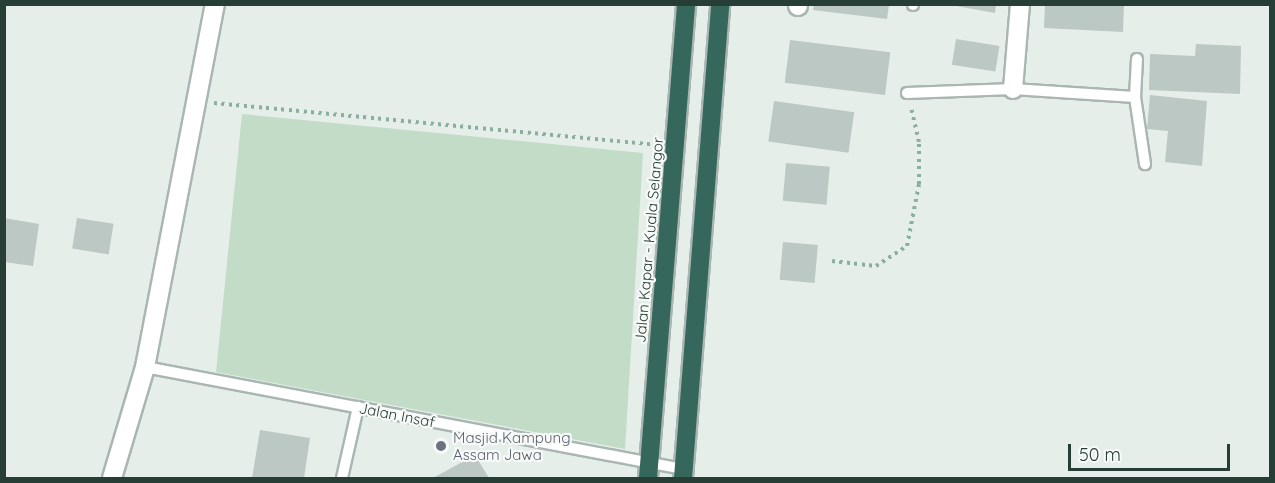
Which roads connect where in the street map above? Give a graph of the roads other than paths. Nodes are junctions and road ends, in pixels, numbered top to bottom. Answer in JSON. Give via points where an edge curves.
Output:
{"nodes":[{"id":1,"x":215,"y":4,"type":"edge"},
{"id":2,"x":686,"y":4,"type":"edge"},
{"id":3,"x":720,"y":4,"type":"edge"},
{"id":4,"x":1020,"y":4,"type":"edge"},
{"id":5,"x":1137,"y":59,"type":"dead end"},
{"id":6,"x":1013,"y":89,"type":"junction"},
{"id":7,"x":907,"y":93,"type":"road end"},
{"id":8,"x":1135,"y":96,"type":"junction"},
{"id":9,"x":1145,"y":164,"type":"dead end"},
{"id":10,"x":145,"y":368,"type":"junction"},
{"id":11,"x":358,"y":407,"type":"junction"},
{"id":12,"x":649,"y":471,"type":"edge"},
{"id":13,"x":683,"y":474,"type":"edge"},
{"id":14,"x":112,"y":478,"type":"edge"},
{"id":15,"x":342,"y":478,"type":"edge"}],
"edges":[{"from":1,"to":10,"type":"street"},
{"from":2,"to":12,"type":"highway","name":"Jalan Kapar - Kuala Selangor"},
{"from":3,"to":13,"type":"highway"},
{"from":4,"to":6,"type":"street"},
{"from":5,"to":8,"type":"lane"},
{"from":6,"to":7,"type":"lane"},
{"from":6,"to":8,"type":"lane"},
{"from":8,"to":9,"type":"lane"},
{"from":10,"to":11,"type":"lane","name":"Jalan Insaf"},
{"from":10,"to":14,"type":"street"},
{"from":11,"to":12,"type":"lane","name":"Jalan Insaf"},
{"from":11,"to":15,"type":"lane"},
{"from":12,"to":13,"type":"lane","name":"Jalan Insaf"}]}
